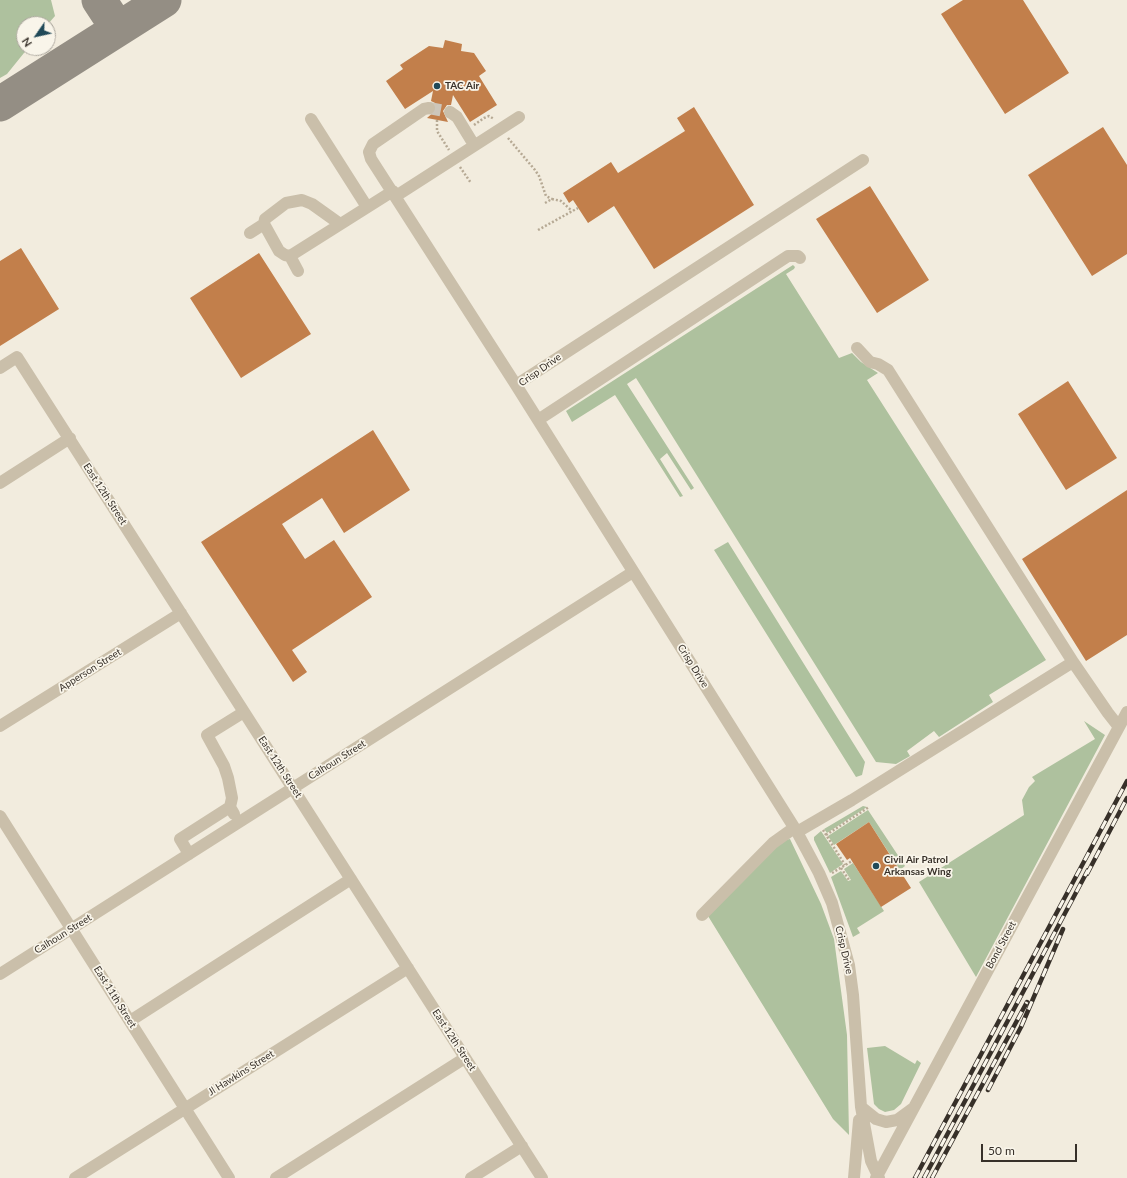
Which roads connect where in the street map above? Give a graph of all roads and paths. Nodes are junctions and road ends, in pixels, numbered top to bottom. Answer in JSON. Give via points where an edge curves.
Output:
{"nodes":[{"id":1,"x":429,"y":108,"type":"tunnel mouth"},
{"id":2,"x":450,"y":112,"type":"tunnel mouth"},
{"id":3,"x":518,"y":117,"type":"dead end"},
{"id":4,"x":311,"y":119,"type":"dead end"},
{"id":5,"x":437,"y":120,"type":"dead end"},
{"id":6,"x":498,"y":124,"type":"dead end"},
{"id":7,"x":470,"y":127,"type":"dead end"},
{"id":8,"x":505,"y":135,"type":"dead end"},
{"id":9,"x":445,"y":145,"type":"dead end"},
{"id":10,"x":474,"y":146,"type":"junction"},
{"id":11,"x":863,"y":160,"type":"dead end"},
{"id":12,"x":459,"y":165,"type":"dead end"},
{"id":13,"x":471,"y":183,"type":"dead end"},
{"id":14,"x":394,"y":193,"type":"junction"},
{"id":15,"x":552,"y":199,"type":"junction"},
{"id":16,"x":545,"y":203,"type":"dead end"},
{"id":17,"x":367,"y":207,"type":"junction"},
{"id":18,"x":578,"y":208,"type":"dead end"},
{"id":19,"x":572,"y":211,"type":"junction"},
{"id":20,"x":264,"y":224,"type":"junction"},
{"id":21,"x":340,"y":224,"type":"junction"},
{"id":22,"x":538,"y":230,"type":"dead end"},
{"id":23,"x":250,"y":233,"type":"dead end"},
{"id":24,"x":290,"y":256,"type":"junction"},
{"id":25,"x":800,"y":258,"type":"dead end"},
{"id":26,"x":298,"y":272,"type":"dead end"},
{"id":27,"x":857,"y":348,"type":"dead end"},
{"id":28,"x":0,"y":368,"type":"edge"},
{"id":29,"x":516,"y":385,"type":"junction"},
{"id":30,"x":538,"y":420,"type":"junction"},
{"id":31,"x":70,"y":438,"type":"junction"},
{"id":32,"x":0,"y":483,"type":"edge"},
{"id":33,"x":633,"y":572,"type":"junction"},
{"id":34,"x":181,"y":613,"type":"junction"},
{"id":35,"x":1073,"y":662,"type":"junction"},
{"id":36,"x":244,"y":712,"type":"junction"},
{"id":37,"x":1127,"y":712,"type":"edge"},
{"id":38,"x":0,"y":726,"type":"edge"},
{"id":39,"x":1119,"y":727,"type":"junction"},
{"id":40,"x":293,"y":788,"type":"junction"},
{"id":41,"x":230,"y":807,"type":"junction"},
{"id":42,"x":869,"y":807,"type":"dead end"},
{"id":43,"x":0,"y":816,"type":"edge"},
{"id":44,"x":239,"y":822,"type":"junction"},
{"id":45,"x":795,"y":830,"type":"junction"},
{"id":46,"x":823,"y":830,"type":"dead end"},
{"id":47,"x":826,"y":836,"type":"junction"},
{"id":48,"x":189,"y":854,"type":"junction"},
{"id":49,"x":852,"y":861,"type":"dead end"},
{"id":50,"x":845,"y":865,"type":"junction"},
{"id":51,"x":841,"y":868,"type":"junction"},
{"id":52,"x":830,"y":875,"type":"dead end"},
{"id":53,"x":351,"y":879,"type":"junction"},
{"id":54,"x":849,"y":880,"type":"dead end"},
{"id":55,"x":702,"y":915,"type":"dead end"},
{"id":56,"x":71,"y":928,"type":"junction"},
{"id":57,"x":408,"y":968,"type":"junction"},
{"id":58,"x":0,"y":974,"type":"edge"},
{"id":59,"x":130,"y":1021,"type":"junction"},
{"id":60,"x":465,"y":1058,"type":"junction"},
{"id":61,"x":916,"y":1105,"type":"junction"},
{"id":62,"x":861,"y":1107,"type":"junction"},
{"id":63,"x":185,"y":1109,"type":"junction"},
{"id":64,"x":522,"y":1146,"type":"junction"},
{"id":65,"x":878,"y":1177,"type":"edge"},
{"id":66,"x":75,"y":1178,"type":"edge"},
{"id":67,"x":229,"y":1178,"type":"edge"},
{"id":68,"x":276,"y":1178,"type":"edge"},
{"id":69,"x":471,"y":1178,"type":"edge"},
{"id":70,"x":542,"y":1178,"type":"edge"},
{"id":71,"x":854,"y":1178,"type":"edge"}],
"edges":[{"from":1,"to":14,"type":"street","via":[[370,147],[371,158]]},
{"from":2,"to":10,"type":"street"},
{"from":3,"to":10,"type":"street"},
{"from":4,"to":17,"type":"street"},
{"from":5,"to":9,"type":"path","via":[[437,130]]},
{"from":6,"to":7,"type":"path","via":[[490,116]]},
{"from":8,"to":15,"type":"path","via":[[522,158],[540,176],[546,196]]},
{"from":10,"to":14,"type":"street"},
{"from":11,"to":29,"type":"street","name":"Crisp Drive"},
{"from":12,"to":13,"type":"path"},
{"from":14,"to":17,"type":"street"},
{"from":14,"to":29,"type":"street"},
{"from":15,"to":16,"type":"path"},
{"from":15,"to":19,"type":"path","via":[[561,201]]},
{"from":17,"to":21,"type":"street"},
{"from":18,"to":19,"type":"path"},
{"from":19,"to":22,"type":"path"},
{"from":20,"to":21,"type":"street","via":[[265,219],[286,203],[302,200]]},
{"from":20,"to":23,"type":"street"},
{"from":20,"to":24,"type":"street","via":[[279,251]]},
{"from":21,"to":24,"type":"street"},
{"from":24,"to":26,"type":"street"},
{"from":25,"to":30,"type":"street","via":[[788,256]]},
{"from":27,"to":35,"type":"street","via":[[870,362],[888,370]]},
{"from":28,"to":31,"type":"street","name":"East 12th Street","via":[[17,357]]},
{"from":29,"to":30,"type":"street","name":"Crisp Drive"},
{"from":30,"to":33,"type":"street","name":"Crisp Drive"},
{"from":31,"to":32,"type":"street"},
{"from":31,"to":34,"type":"street","name":"East 12th Street"},
{"from":33,"to":40,"type":"street","name":"Calhoun Street"},
{"from":33,"to":45,"type":"street","name":"Crisp Drive"},
{"from":34,"to":36,"type":"street","name":"East 12th Street"},
{"from":34,"to":38,"type":"street","name":"Apperson Street"},
{"from":35,"to":39,"type":"street"},
{"from":35,"to":45,"type":"street","via":[[852,800]]},
{"from":36,"to":40,"type":"street","name":"East 12th Street"},
{"from":36,"to":41,"type":"street","via":[[207,735],[228,778],[232,798]]},
{"from":37,"to":39,"type":"street","name":"Bond Street"},
{"from":39,"to":61,"type":"street","name":"Bond Street"},
{"from":40,"to":44,"type":"street","name":"Calhoun Street"},
{"from":40,"to":53,"type":"street","name":"East 12th Street"},
{"from":41,"to":44,"type":"street"},
{"from":41,"to":48,"type":"street","via":[[180,839]]},
{"from":42,"to":47,"type":"path"},
{"from":43,"to":56,"type":"street","name":"East 11th Street"},
{"from":44,"to":48,"type":"street","name":"Calhoun Street"},
{"from":45,"to":55,"type":"street","via":[[773,843]]},
{"from":45,"to":62,"type":"street","name":"Crisp Drive","via":[[819,873],[842,935],[853,995]]},
{"from":46,"to":47,"type":"path"},
{"from":47,"to":50,"type":"path"},
{"from":48,"to":56,"type":"street","name":"Calhoun Street"},
{"from":49,"to":50,"type":"path"},
{"from":50,"to":51,"type":"path"},
{"from":51,"to":52,"type":"path"},
{"from":51,"to":54,"type":"path"},
{"from":53,"to":57,"type":"street","name":"East 12th Street"},
{"from":53,"to":59,"type":"street"},
{"from":56,"to":58,"type":"street","name":"Calhoun Street"},
{"from":56,"to":59,"type":"street","name":"East 11th Street"},
{"from":57,"to":60,"type":"street","name":"East 12th Street"},
{"from":57,"to":63,"type":"street","name":"Jl Hawkins Street"},
{"from":59,"to":63,"type":"street","name":"East 11th Street"},
{"from":60,"to":64,"type":"street","name":"East 12th Street"},
{"from":60,"to":68,"type":"street"},
{"from":61,"to":62,"type":"street","via":[[897,1120],[886,1122]]},
{"from":61,"to":65,"type":"street","name":"Bond Street"},
{"from":62,"to":65,"type":"street","name":"Crisp Drive","via":[[871,1161]]},
{"from":62,"to":71,"type":"street","name":"Crisp Drive"},
{"from":63,"to":66,"type":"street","name":"Jl Hawkins Street"},
{"from":63,"to":67,"type":"street","name":"East 11th Street"},
{"from":64,"to":69,"type":"street"},
{"from":64,"to":70,"type":"street","name":"East 12th Street"}]}
